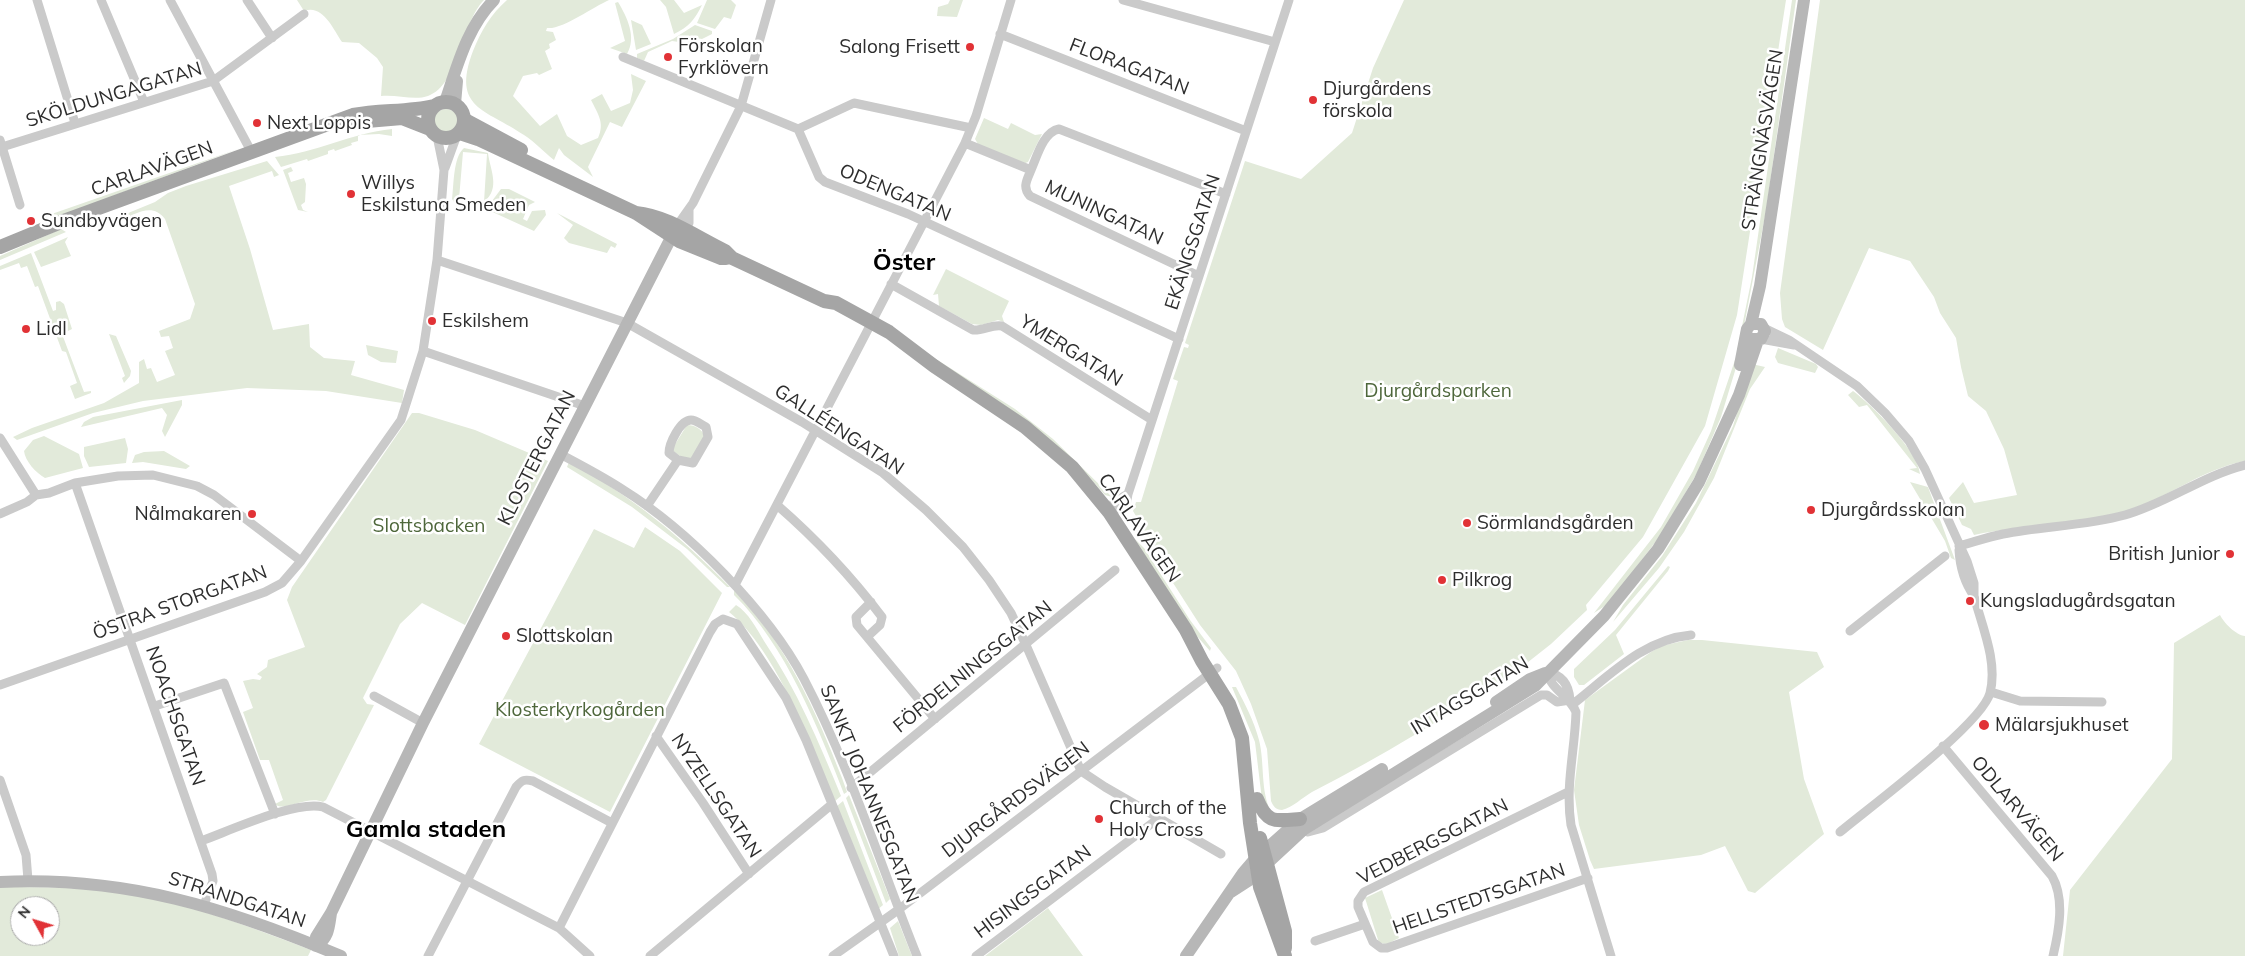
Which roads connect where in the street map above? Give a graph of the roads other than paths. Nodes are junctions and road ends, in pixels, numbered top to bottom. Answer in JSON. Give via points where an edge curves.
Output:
{"nodes":[{"id":1,"x":37,"y":0,"type":"edge"},
{"id":2,"x":102,"y":0,"type":"edge"},
{"id":3,"x":170,"y":0,"type":"edge"},
{"id":4,"x":247,"y":0,"type":"edge"},
{"id":5,"x":494,"y":0,"type":"edge"},
{"id":6,"x":771,"y":0,"type":"edge"},
{"id":7,"x":1011,"y":0,"type":"edge"},
{"id":8,"x":1123,"y":0,"type":"edge"},
{"id":9,"x":1289,"y":0,"type":"edge"},
{"id":10,"x":1804,"y":0,"type":"edge"},
{"id":11,"x":304,"y":14,"type":"dead end"},
{"id":12,"x":1000,"y":34,"type":"junction"},
{"id":13,"x":272,"y":38,"type":"junction"},
{"id":14,"x":1275,"y":42,"type":"junction"},
{"id":15,"x":623,"y":57,"type":"dead end"},
{"id":16,"x":213,"y":81,"type":"junction"},
{"id":17,"x":144,"y":102,"type":"junction"},
{"id":18,"x":445,"y":104,"type":"junction"},
{"id":19,"x":741,"y":106,"type":"junction"},
{"id":20,"x":75,"y":123,"type":"junction"},
{"id":21,"x":798,"y":128,"type":"junction"},
{"id":22,"x":971,"y":128,"type":"junction"},
{"id":23,"x":461,"y":129,"type":"junction"},
{"id":24,"x":1246,"y":130,"type":"junction"},
{"id":25,"x":310,"y":132,"type":"junction"},
{"id":26,"x":434,"y":133,"type":"junction"},
{"id":27,"x":965,"y":143,"type":"junction"},
{"id":28,"x":1,"y":144,"type":"edge"},
{"id":29,"x":252,"y":153,"type":"junction"},
{"id":30,"x":444,"y":170,"type":"junction"},
{"id":31,"x":1031,"y":170,"type":"junction"},
{"id":32,"x":1226,"y":194,"type":"junction"},
{"id":33,"x":20,"y":205,"type":"dead end"},
{"id":34,"x":924,"y":222,"type":"junction"},
{"id":35,"x":678,"y":234,"type":"junction"},
{"id":36,"x":2,"y":246,"type":"edge"},
{"id":37,"x":437,"y":260,"type":"junction"},
{"id":38,"x":1199,"y":276,"type":"junction"},
{"id":39,"x":891,"y":284,"type":"junction"},
{"id":40,"x":627,"y":324,"type":"junction"},
{"id":41,"x":870,"y":326,"type":"junction"},
{"id":42,"x":1758,"y":332,"type":"junction"},
{"id":43,"x":1179,"y":339,"type":"junction"},
{"id":44,"x":423,"y":351,"type":"junction"},
{"id":45,"x":585,"y":406,"type":"junction"},
{"id":46,"x":1152,"y":420,"type":"junction"},
{"id":47,"x":815,"y":430,"type":"junction"},
{"id":48,"x":0,"y":438,"type":"edge"},
{"id":49,"x":560,"y":454,"type":"junction"},
{"id":50,"x":678,"y":460,"type":"junction"},
{"id":51,"x":2245,"y":465,"type":"edge"},
{"id":52,"x":75,"y":483,"type":"junction"},
{"id":53,"x":36,"y":495,"type":"junction"},
{"id":54,"x":778,"y":505,"type":"junction"},
{"id":55,"x":648,"y":506,"type":"junction"},
{"id":56,"x":1110,"y":512,"type":"junction"},
{"id":57,"x":0,"y":514,"type":"edge"},
{"id":58,"x":1959,"y":546,"type":"junction"},
{"id":59,"x":1945,"y":556,"type":"dead end"},
{"id":60,"x":301,"y":561,"type":"junction"},
{"id":61,"x":1115,"y":570,"type":"dead end"},
{"id":62,"x":735,"y":585,"type":"junction"},
{"id":63,"x":871,"y":602,"type":"junction"},
{"id":64,"x":1850,"y":631,"type":"dead end"},
{"id":65,"x":1691,"y":635,"type":"dead end"},
{"id":66,"x":867,"y":636,"type":"junction"},
{"id":67,"x":131,"y":640,"type":"junction"},
{"id":68,"x":1026,"y":645,"type":"junction"},
{"id":69,"x":1214,"y":671,"type":"junction"},
{"id":70,"x":1548,"y":672,"type":"junction"},
{"id":71,"x":0,"y":685,"type":"edge"},
{"id":72,"x":1991,"y":692,"type":"junction"},
{"id":73,"x":374,"y":696,"type":"dead end"},
{"id":74,"x":1572,"y":702,"type":"junction"},
{"id":75,"x":2102,"y":702,"type":"dead end"},
{"id":76,"x":155,"y":706,"type":"junction"},
{"id":77,"x":936,"y":719,"type":"junction"},
{"id":78,"x":423,"y":722,"type":"junction"},
{"id":79,"x":656,"y":736,"type":"junction"},
{"id":80,"x":1944,"y":746,"type":"junction"},
{"id":81,"x":1081,"y":771,"type":"junction"},
{"id":82,"x":0,"y":780,"type":"edge"},
{"id":83,"x":851,"y":788,"type":"junction"},
{"id":84,"x":1568,"y":792,"type":"junction"},
{"id":85,"x":1257,"y":799,"type":"junction"},
{"id":86,"x":831,"y":805,"type":"junction"},
{"id":87,"x":276,"y":814,"type":"junction"},
{"id":88,"x":1158,"y":818,"type":"junction"},
{"id":89,"x":612,"y":823,"type":"junction"},
{"id":90,"x":1301,"y":824,"type":"junction"},
{"id":91,"x":369,"y":832,"type":"junction"},
{"id":92,"x":1840,"y":832,"type":"dead end"},
{"id":93,"x":201,"y":841,"type":"junction"},
{"id":94,"x":1221,"y":854,"type":"dead end"},
{"id":95,"x":1261,"y":861,"type":"junction"},
{"id":96,"x":749,"y":874,"type":"junction"},
{"id":97,"x":1588,"y":878,"type":"junction"},
{"id":98,"x":28,"y":880,"type":"junction"},
{"id":99,"x":467,"y":880,"type":"junction"},
{"id":100,"x":0,"y":882,"type":"edge"},
{"id":101,"x":204,"y":905,"type":"junction"},
{"id":102,"x":898,"y":910,"type":"junction"},
{"id":103,"x":879,"y":923,"type":"junction"},
{"id":104,"x":1365,"y":924,"type":"junction"},
{"id":105,"x":559,"y":928,"type":"junction"},
{"id":106,"x":1315,"y":941,"type":"dead end"},
{"id":107,"x":316,"y":946,"type":"junction"},
{"id":108,"x":341,"y":956,"type":"edge"},
{"id":109,"x":428,"y":956,"type":"edge"},
{"id":110,"x":590,"y":956,"type":"edge"},
{"id":111,"x":650,"y":956,"type":"edge"},
{"id":112,"x":833,"y":956,"type":"edge"},
{"id":113,"x":894,"y":956,"type":"edge"},
{"id":114,"x":917,"y":956,"type":"edge"},
{"id":115,"x":976,"y":956,"type":"edge"},
{"id":116,"x":1186,"y":956,"type":"edge"},
{"id":117,"x":1285,"y":956,"type":"edge"},
{"id":118,"x":1611,"y":956,"type":"edge"},
{"id":119,"x":2053,"y":956,"type":"edge"}],
"edges":[{"from":1,"to":20,"type":"street"},
{"from":2,"to":17,"type":"street"},
{"from":3,"to":16,"type":"street"},
{"from":4,"to":13,"type":"street"},
{"from":5,"to":18,"type":"street","via":[[477,20]]},
{"from":6,"to":19,"type":"street","name":"KLOSTERGATAN"},
{"from":7,"to":12,"type":"street"},
{"from":8,"to":14,"type":"street"},
{"from":9,"to":14,"type":"street","name":"EKÄNGSGATAN"},
{"from":10,"to":42,"type":"street","name":"STRÄNGNÄSVÄGEN","via":[[1760,286]]},
{"from":11,"to":13,"type":"street","name":"SKÖLDUNGAGATAN"},
{"from":12,"to":22,"type":"street"},
{"from":12,"to":24,"type":"street","name":"FLORAGATAN"},
{"from":13,"to":16,"type":"street","name":"SKÖLDUNGAGATAN"},
{"from":14,"to":24,"type":"street","name":"EKÄNGSGATAN"},
{"from":15,"to":19,"type":"street"},
{"from":16,"to":17,"type":"street","name":"SKÖLDUNGAGATAN"},
{"from":16,"to":29,"type":"street"},
{"from":17,"to":20,"type":"street","name":"SKÖLDUNGAGATAN"},
{"from":18,"to":23,"type":"main road","via":[[462,111]]},
{"from":18,"to":25,"type":"main road","name":"CARLAVÄGEN","via":[[417,110],[379,110],[353,115]]},
{"from":18,"to":26,"type":"main road","via":[[429,114]]},
{"from":19,"to":21,"type":"street"},
{"from":19,"to":35,"type":"street","name":"KLOSTERGATAN","via":[[689,209],[689,222]]},
{"from":20,"to":28,"type":"street","name":"SKÖLDUNGAGATAN"},
{"from":21,"to":22,"type":"street","via":[[854,103]]},
{"from":21,"to":34,"type":"street","name":"ODENGATAN","via":[[819,177],[825,182]]},
{"from":22,"to":27,"type":"street"},
{"from":23,"to":26,"type":"main road","via":[[446,138]]},
{"from":23,"to":30,"type":"street"},
{"from":23,"to":35,"type":"main road","name":"CARLAVÄGEN","via":[[508,142],[572,184],[636,213],[651,215]]},
{"from":24,"to":32,"type":"street","name":"EKÄNGSGATAN"},
{"from":25,"to":26,"type":"main road","name":"CARLAVÄGEN","via":[[354,122],[402,118]]},
{"from":25,"to":29,"type":"main road","name":"CARLAVÄGEN"},
{"from":26,"to":30,"type":"street"},
{"from":27,"to":31,"type":"street","name":"MUNINGATAN"},
{"from":27,"to":34,"type":"street"},
{"from":28,"to":33,"type":"street"},
{"from":29,"to":36,"type":"main road","name":"CARLAVÄGEN"},
{"from":30,"to":37,"type":"street","name":"ÖSTRA STORGATAN"},
{"from":31,"to":32,"type":"street","via":[[1046,137],[1059,129]]},
{"from":31,"to":38,"type":"street","name":"MUNINGATAN","via":[[1025,184],[1030,196]]},
{"from":32,"to":38,"type":"street","name":"EKÄNGSGATAN"},
{"from":34,"to":39,"type":"street"},
{"from":34,"to":43,"type":"street","name":"ODENGATAN"},
{"from":35,"to":40,"type":"street","name":"KLOSTERGATAN"},
{"from":35,"to":41,"type":"main road","name":"CARLAVÄGEN","via":[[724,251],[732,258],[824,301],[836,303]]},
{"from":37,"to":40,"type":"street","name":"GALLÉENGATAN"},
{"from":37,"to":44,"type":"street","name":"ÖSTRA STORGATAN"},
{"from":38,"to":43,"type":"street","name":"EKÄNGSGATAN"},
{"from":39,"to":41,"type":"street"},
{"from":39,"to":46,"type":"street","name":"YMERGATAN","via":[[973,330],[1002,326]]},
{"from":40,"to":45,"type":"street","name":"KLOSTERGATAN"},
{"from":40,"to":47,"type":"street","name":"GALLÉENGATAN"},
{"from":41,"to":47,"type":"street"},
{"from":41,"to":56,"type":"main road","name":"CARLAVÄGEN","via":[[983,398],[1048,445],[1072,467]]},
{"from":42,"to":58,"type":"street","via":[[1821,360],[1857,386],[1885,412],[1909,442],[1931,480]]},
{"from":42,"to":70,"type":"street","name":"STRÄNGNÄSVÄGEN","via":[[1732,393],[1731,408],[1717,446],[1658,549],[1604,616]]},
{"from":43,"to":46,"type":"street","name":"EKÄNGSGATAN"},
{"from":44,"to":45,"type":"street"},
{"from":44,"to":60,"type":"street","name":"ÖSTRA STORGATAN","via":[[401,420]]},
{"from":45,"to":49,"type":"street","name":"KLOSTERGATAN"},
{"from":46,"to":56,"type":"street","name":"EKÄNGSGATAN","via":[[1128,494],[1114,502]]},
{"from":47,"to":54,"type":"street"},
{"from":47,"to":68,"type":"street","name":"GALLÉENGATAN","via":[[883,473],[963,547],[1011,613]]},
{"from":48,"to":53,"type":"street"},
{"from":49,"to":55,"type":"street","name":"SANKT JOHANNESGATAN"},
{"from":49,"to":78,"type":"street","name":"KLOSTERGATAN"},
{"from":50,"to":50,"type":"street","via":[[693,463],[708,437],[706,427],[694,420],[683,423],[669,447],[669,453]]},
{"from":50,"to":55,"type":"street"},
{"from":51,"to":58,"type":"street","via":[[2208,477],[2127,514],[2004,534]]},
{"from":52,"to":53,"type":"street"},
{"from":52,"to":60,"type":"street","via":[[153,475],[197,486],[228,503]]},
{"from":52,"to":67,"type":"street","name":"NOACHSGATAN"},
{"from":53,"to":57,"type":"street","via":[[17,508]]},
{"from":54,"to":62,"type":"street"},
{"from":54,"to":63,"type":"street","via":[[810,533]]},
{"from":55,"to":62,"type":"street","name":"SANKT JOHANNESGATAN"},
{"from":56,"to":69,"type":"main road","name":"CARLAVÄGEN"},
{"from":58,"to":72,"type":"street","via":[[1974,583],[1974,596],[1993,675]]},
{"from":59,"to":64,"type":"street"},
{"from":60,"to":67,"type":"street","name":"ÖSTRA STORGATAN","via":[[275,587]]},
{"from":61,"to":68,"type":"street","name":"FÖRDELNINGSGATAN"},
{"from":62,"to":83,"type":"street","name":"SANKT JOHANNESGATAN","via":[[774,632],[803,678]]},
{"from":63,"to":66,"type":"street","via":[[882,621]]},
{"from":63,"to":66,"type":"street","via":[[855,622]]},
{"from":65,"to":74,"type":"street","via":[[1666,640],[1637,653]]},
{"from":66,"to":77,"type":"street"},
{"from":67,"to":71,"type":"street","name":"ÖSTRA STORGATAN"},
{"from":67,"to":76,"type":"street","name":"NOACHSGATAN"},
{"from":68,"to":77,"type":"street","name":"FÖRDELNINGSGATAN"},
{"from":68,"to":81,"type":"street","name":"GALLÉENGATAN"},
{"from":69,"to":81,"type":"street","name":"DJURGÅRDSVÄGEN"},
{"from":69,"to":85,"type":"main road","name":"CARLAVÄGEN","via":[[1237,700],[1248,732]]},
{"from":69,"to":95,"type":"main road","name":"CARLAVÄGEN","via":[[1242,738],[1250,823]]},
{"from":70,"to":74,"type":"street","via":[[1549,680]]},
{"from":70,"to":90,"type":"street","name":"INTAGSGATAN","via":[[1530,679]]},
{"from":72,"to":75,"type":"street","via":[[2020,701]]},
{"from":72,"to":80,"type":"street","via":[[1978,714]]},
{"from":73,"to":78,"type":"street"},
{"from":74,"to":84,"type":"street","via":[[1576,723]]},
{"from":74,"to":90,"type":"street","name":"INTAGSGATAN","via":[[1557,702],[1541,695],[1323,828],[1308,832]]},
{"from":76,"to":87,"type":"street","via":[[224,683]]},
{"from":76,"to":93,"type":"street","name":"NOACHSGATAN"},
{"from":77,"to":83,"type":"street","name":"FÖRDELNINGSGATAN"},
{"from":78,"to":91,"type":"street","name":"KLOSTERGATAN"},
{"from":79,"to":86,"type":"street","via":[[715,624],[724,619],[737,624],[786,698]]},
{"from":79,"to":89,"type":"street"},
{"from":79,"to":96,"type":"street","name":"NYZELLSGATAN"},
{"from":80,"to":92,"type":"street"},
{"from":80,"to":119,"type":"street","name":"ODLARVÄGEN","via":[[2058,886],[2060,901]]},
{"from":81,"to":88,"type":"street"},
{"from":81,"to":102,"type":"street","name":"DJURGÅRDSVÄGEN"},
{"from":82,"to":98,"type":"street","via":[[26,855]]},
{"from":83,"to":102,"type":"street","name":"SANKT JOHANNESGATAN"},
{"from":84,"to":97,"type":"street","via":[[1572,825]]},
{"from":84,"to":104,"type":"street","name":"VEDBERGSGATAN","via":[[1364,892],[1358,901]]},
{"from":85,"to":90,"type":"main road","via":[[1267,817]]},
{"from":85,"to":95,"type":"main road","name":"CARLAVÄGEN"},
{"from":86,"to":96,"type":"street"},
{"from":86,"to":103,"type":"street"},
{"from":87,"to":91,"type":"street","via":[[315,805]]},
{"from":87,"to":93,"type":"street"},
{"from":88,"to":94,"type":"street"},
{"from":88,"to":115,"type":"street","name":"HISINGSGATAN"},
{"from":89,"to":99,"type":"street","via":[[525,779],[516,786]]},
{"from":89,"to":105,"type":"street"},
{"from":90,"to":95,"type":"street","name":"INTAGSGATAN"},
{"from":91,"to":99,"type":"street"},
{"from":91,"to":107,"type":"street","name":"KLOSTERGATAN","via":[[332,913],[327,935]]},
{"from":93,"to":101,"type":"street","name":"NOACHSGATAN","via":[[213,881]]},
{"from":95,"to":116,"type":"street","name":"INTAGSGATAN","via":[[1231,892]]},
{"from":95,"to":117,"type":"main road","name":"CARLAVÄGEN","via":[[1285,931]]},
{"from":96,"to":111,"type":"street"},
{"from":97,"to":104,"type":"street","name":"HELLSTEDTSGATAN","via":[[1387,948],[1376,946]]},
{"from":97,"to":118,"type":"street"},
{"from":98,"to":100,"type":"street","name":"STRANDGATAN"},
{"from":98,"to":101,"type":"street","name":"STRANDGATAN","via":[[126,888]]},
{"from":99,"to":105,"type":"street"},
{"from":99,"to":109,"type":"street"},
{"from":101,"to":107,"type":"street","name":"STRANDGATAN"},
{"from":102,"to":103,"type":"street","name":"DJURGÅRDSVÄGEN"},
{"from":102,"to":114,"type":"street","name":"SANKT JOHANNESGATAN"},
{"from":103,"to":112,"type":"street","name":"DJURGÅRDSVÄGEN"},
{"from":103,"to":113,"type":"street"},
{"from":104,"to":106,"type":"street"},
{"from":105,"to":110,"type":"street"},
{"from":107,"to":108,"type":"street","name":"STRANDGATAN"}]}
